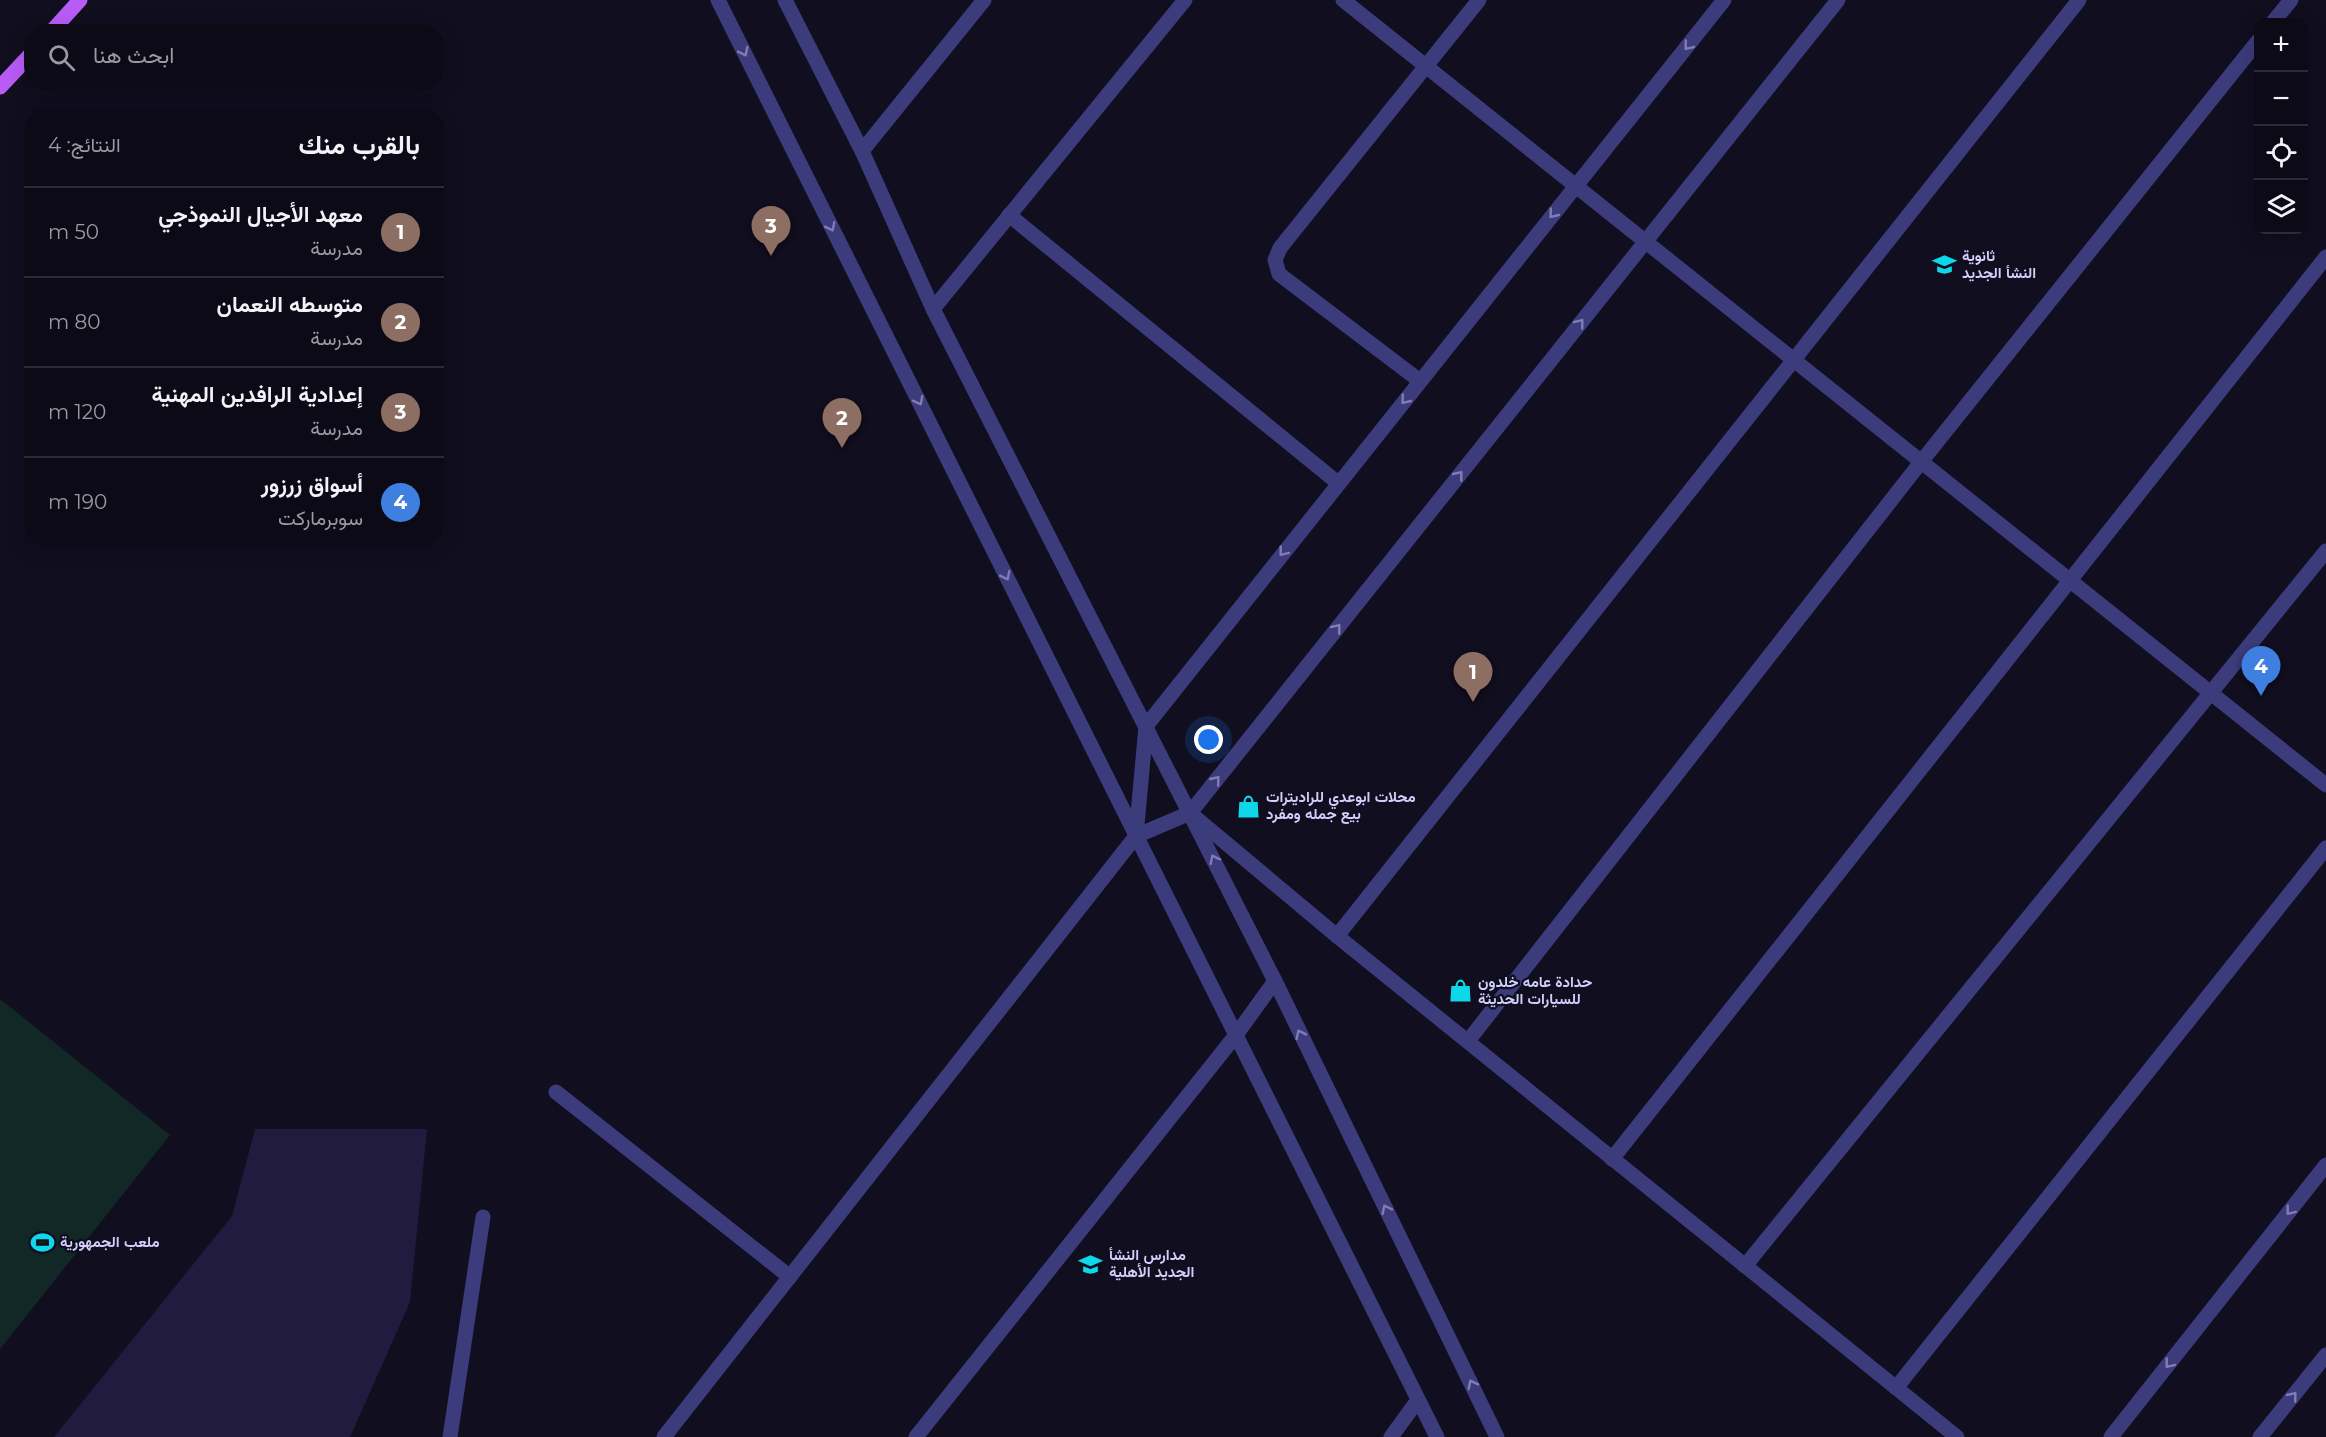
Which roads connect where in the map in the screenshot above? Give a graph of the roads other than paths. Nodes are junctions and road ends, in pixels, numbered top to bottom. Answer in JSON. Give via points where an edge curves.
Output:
{"nodes":[{"id":1,"x":80,"y":0,"type":"edge"},
{"id":2,"x":718,"y":0,"type":"edge"},
{"id":3,"x":785,"y":0,"type":"edge"},
{"id":4,"x":984,"y":0,"type":"edge"},
{"id":5,"x":1185,"y":0,"type":"edge"},
{"id":6,"x":1343,"y":0,"type":"edge"},
{"id":7,"x":1479,"y":0,"type":"edge"},
{"id":8,"x":1724,"y":0,"type":"edge"},
{"id":9,"x":1838,"y":0,"type":"edge"},
{"id":10,"x":2079,"y":0,"type":"edge"},
{"id":11,"x":2291,"y":0,"type":"edge"},
{"id":12,"x":2276,"y":18,"type":"edge"},
{"id":13,"x":58,"y":24,"type":"edge"},
{"id":14,"x":2254,"y":47,"type":"edge"},
{"id":15,"x":24,"y":62,"type":"edge"},
{"id":16,"x":1426,"y":66,"type":"junction"},
{"id":17,"x":0,"y":87,"type":"edge"},
{"id":18,"x":862,"y":152,"type":"junction"},
{"id":19,"x":1576,"y":186,"type":"junction"},
{"id":20,"x":1009,"y":215,"type":"junction"},
{"id":21,"x":1645,"y":241,"type":"junction"},
{"id":22,"x":2326,"y":257,"type":"edge"},
{"id":23,"x":933,"y":309,"type":"junction"},
{"id":24,"x":1794,"y":360,"type":"junction"},
{"id":25,"x":1420,"y":381,"type":"junction"},
{"id":26,"x":1921,"y":462,"type":"junction"},
{"id":27,"x":1338,"y":483,"type":"junction"},
{"id":28,"x":2326,"y":551,"type":"edge"},
{"id":29,"x":2070,"y":581,"type":"junction"},
{"id":30,"x":2211,"y":693,"type":"junction"},
{"id":31,"x":1146,"y":726,"type":"junction"},
{"id":32,"x":2326,"y":785,"type":"edge"},
{"id":33,"x":1190,"y":813,"type":"junction"},
{"id":34,"x":1136,"y":836,"type":"junction"},
{"id":35,"x":2326,"y":848,"type":"edge"},
{"id":36,"x":1337,"y":936,"type":"junction"},
{"id":37,"x":1275,"y":981,"type":"junction"},
{"id":38,"x":1236,"y":1035,"type":"junction"},
{"id":39,"x":1468,"y":1041,"type":"junction"},
{"id":40,"x":556,"y":1092,"type":"dead end"},
{"id":41,"x":1612,"y":1159,"type":"junction"},
{"id":42,"x":2326,"y":1165,"type":"edge"},
{"id":43,"x":483,"y":1217,"type":"dead end"},
{"id":44,"x":1745,"y":1266,"type":"junction"},
{"id":45,"x":790,"y":1277,"type":"junction"},
{"id":46,"x":2326,"y":1354,"type":"edge"},
{"id":47,"x":1896,"y":1388,"type":"junction"},
{"id":48,"x":1418,"y":1400,"type":"junction"},
{"id":49,"x":450,"y":1437,"type":"edge"},
{"id":50,"x":664,"y":1437,"type":"edge"},
{"id":51,"x":916,"y":1437,"type":"edge"},
{"id":52,"x":1390,"y":1437,"type":"edge"},
{"id":53,"x":1437,"y":1437,"type":"edge"},
{"id":54,"x":1497,"y":1437,"type":"edge"},
{"id":55,"x":1957,"y":1437,"type":"edge"},
{"id":56,"x":2111,"y":1437,"type":"edge"},
{"id":57,"x":2260,"y":1437,"type":"edge"}],
"edges":[{"from":1,"to":13,"type":"main road"},
{"from":2,"to":34,"type":"street","one_way":true},
{"from":3,"to":18,"type":"street"},
{"from":4,"to":18,"type":"street"},
{"from":5,"to":20,"type":"street"},
{"from":6,"to":16,"type":"street"},
{"from":7,"to":16,"type":"street"},
{"from":8,"to":19,"type":"street","one_way":true},
{"from":9,"to":21,"type":"street"},
{"from":10,"to":24,"type":"street"},
{"from":11,"to":12,"type":"street"},
{"from":14,"to":26,"type":"street"},
{"from":15,"to":17,"type":"main road"},
{"from":16,"to":19,"type":"street"},
{"from":16,"to":25,"type":"street","via":[[1280,248],[1275,260],[1279,274]]},
{"from":18,"to":23,"type":"street"},
{"from":19,"to":21,"type":"street"},
{"from":19,"to":25,"type":"street","one_way":true},
{"from":20,"to":23,"type":"street"},
{"from":20,"to":27,"type":"street"},
{"from":21,"to":24,"type":"street"},
{"from":33,"to":21,"type":"street","one_way":true},
{"from":22,"to":29,"type":"street"},
{"from":23,"to":31,"type":"street"},
{"from":24,"to":26,"type":"street"},
{"from":24,"to":36,"type":"street"},
{"from":25,"to":27,"type":"street","one_way":true},
{"from":26,"to":29,"type":"street"},
{"from":26,"to":39,"type":"street"},
{"from":27,"to":31,"type":"street","one_way":true},
{"from":28,"to":30,"type":"street"},
{"from":29,"to":30,"type":"street"},
{"from":29,"to":41,"type":"street"},
{"from":30,"to":32,"type":"street"},
{"from":30,"to":44,"type":"street"},
{"from":31,"to":33,"type":"street"},
{"from":31,"to":34,"type":"street"},
{"from":33,"to":34,"type":"street"},
{"from":33,"to":36,"type":"street"},
{"from":37,"to":33,"type":"street","one_way":true},
{"from":34,"to":38,"type":"street"},
{"from":34,"to":45,"type":"street"},
{"from":35,"to":47,"type":"street"},
{"from":36,"to":39,"type":"street"},
{"from":37,"to":38,"type":"street"},
{"from":54,"to":37,"type":"street","one_way":true},
{"from":38,"to":48,"type":"street"},
{"from":38,"to":51,"type":"street"},
{"from":39,"to":41,"type":"street"},
{"from":40,"to":45,"type":"street"},
{"from":41,"to":44,"type":"street"},
{"from":42,"to":56,"type":"street","one_way":true},
{"from":43,"to":49,"type":"street"},
{"from":44,"to":47,"type":"street"},
{"from":45,"to":50,"type":"street"},
{"from":57,"to":46,"type":"street","one_way":true},
{"from":47,"to":55,"type":"street"},
{"from":48,"to":52,"type":"street"},
{"from":48,"to":53,"type":"street"}]}
